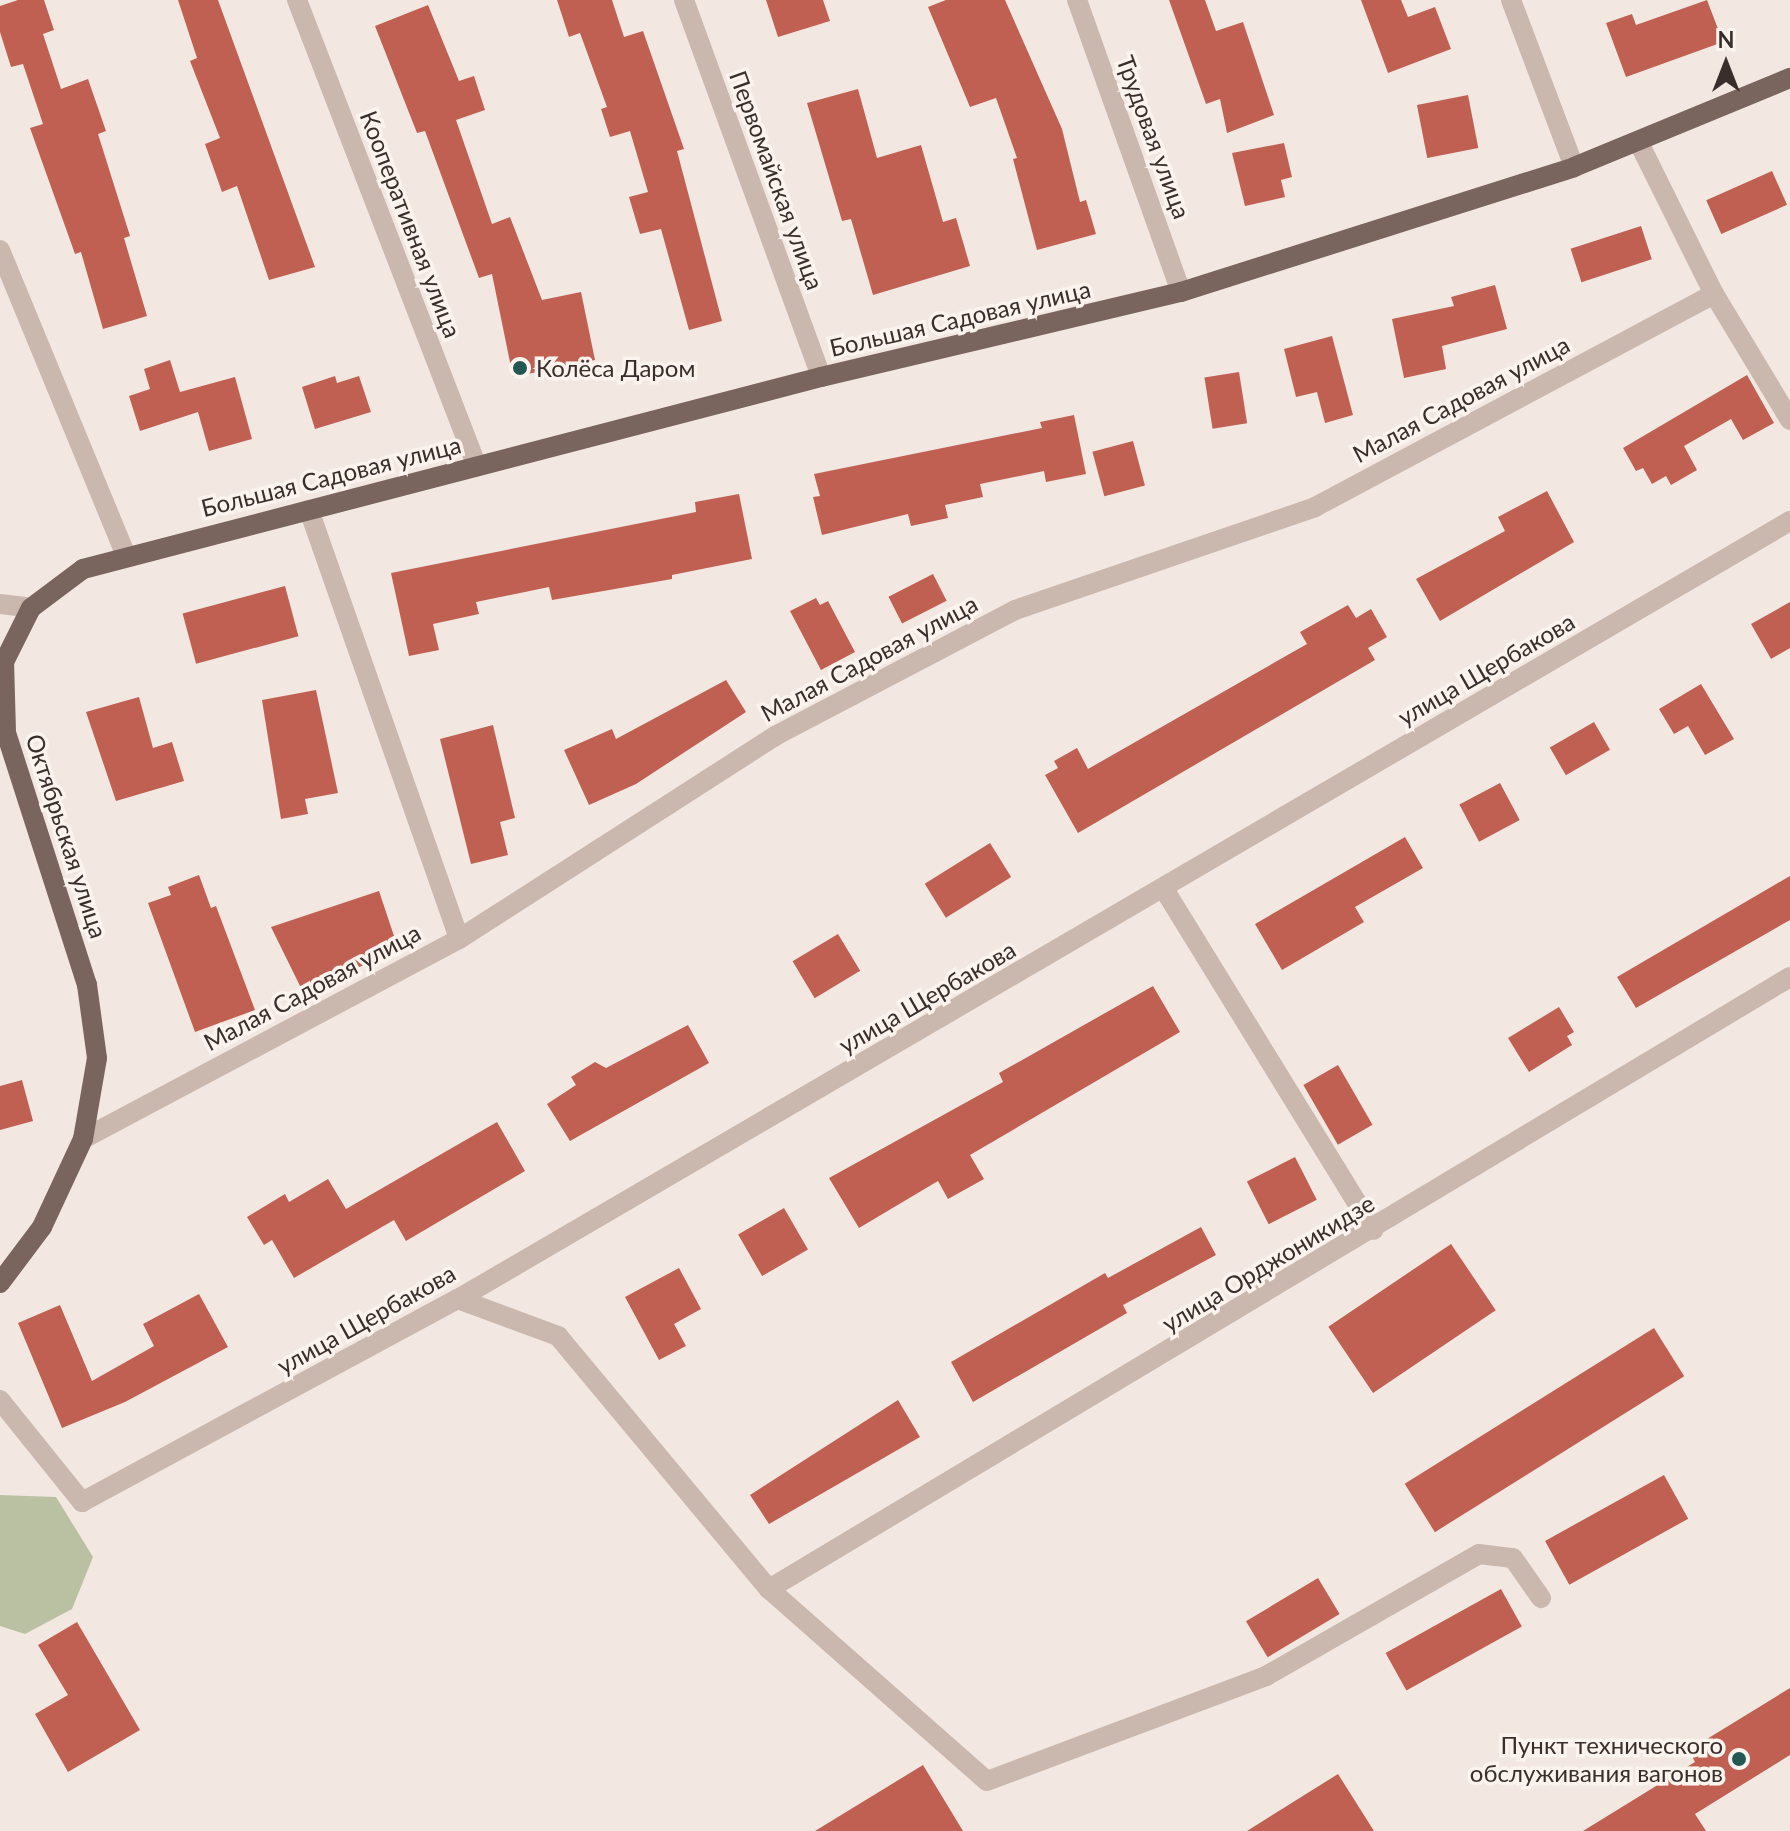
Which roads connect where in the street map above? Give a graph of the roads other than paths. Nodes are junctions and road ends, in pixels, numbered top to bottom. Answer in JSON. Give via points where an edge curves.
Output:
{"nodes":[{"id":1,"x":297,"y":0,"type":"edge"},
{"id":2,"x":684,"y":0,"type":"edge"},
{"id":3,"x":1077,"y":0,"type":"edge"},
{"id":4,"x":1511,"y":0,"type":"edge"},
{"id":5,"x":1790,"y":78,"type":"edge"},
{"id":6,"x":1638,"y":141,"type":"junction"},
{"id":7,"x":1574,"y":167,"type":"junction"},
{"id":8,"x":0,"y":250,"type":"edge"},
{"id":9,"x":1181,"y":292,"type":"junction"},
{"id":10,"x":1714,"y":294,"type":"junction"},
{"id":11,"x":821,"y":377,"type":"junction"},
{"id":12,"x":1790,"y":420,"type":"edge"},
{"id":13,"x":477,"y":466,"type":"junction"},
{"id":14,"x":309,"y":510,"type":"junction"},
{"id":15,"x":1790,"y":521,"type":"edge"},
{"id":16,"x":126,"y":555,"type":"junction"},
{"id":17,"x":0,"y":604,"type":"edge"},
{"id":18,"x":31,"y":608,"type":"junction"},
{"id":19,"x":1164,"y":889,"type":"junction"},
{"id":20,"x":459,"y":939,"type":"junction"},
{"id":21,"x":1790,"y":977,"type":"edge"},
{"id":22,"x":83,"y":1139,"type":"junction"},
{"id":23,"x":1374,"y":1230,"type":"junction"},
{"id":24,"x":0,"y":1283,"type":"edge"},
{"id":25,"x":458,"y":1299,"type":"junction"},
{"id":26,"x":0,"y":1400,"type":"edge"},
{"id":27,"x":769,"y":1589,"type":"junction"},
{"id":28,"x":1541,"y":1598,"type":"dead end"}],
"edges":[{"from":1,"to":13,"type":"street","name":"Кооперативная улица"},
{"from":2,"to":11,"type":"street","name":"Первомайская улица"},
{"from":3,"to":9,"type":"street","name":"Трудовая улица"},
{"from":4,"to":7,"type":"street"},
{"from":5,"to":6,"type":"main road","name":"Большая Садовая улица"},
{"from":6,"to":7,"type":"main road","name":"Большая Садовая улица"},
{"from":6,"to":10,"type":"street"},
{"from":7,"to":9,"type":"main road","name":"Большая Садовая улица"},
{"from":8,"to":16,"type":"street"},
{"from":9,"to":11,"type":"main road","name":"Большая Садовая улица"},
{"from":10,"to":12,"type":"street"},
{"from":10,"to":20,"type":"street","name":"Малая Садовая улица","via":[[1315,507],[1015,610],[775,736]]},
{"from":11,"to":13,"type":"main road","name":"Большая Садовая улица"},
{"from":13,"to":14,"type":"main road","name":"Большая Садовая улица"},
{"from":14,"to":16,"type":"main road","name":"Большая Садовая улица"},
{"from":14,"to":20,"type":"street"},
{"from":15,"to":19,"type":"street","name":"улица Щербакова"},
{"from":16,"to":18,"type":"main road","name":"Октябрьская улица","via":[[83,569]]},
{"from":17,"to":18,"type":"street"},
{"from":18,"to":22,"type":"main road","name":"Октябрьская улица","via":[[4,662],[6,732],[87,985],[97,1058]]},
{"from":19,"to":23,"type":"street"},
{"from":19,"to":25,"type":"street","name":"улица Щербакова"},
{"from":20,"to":22,"type":"street","name":"Малая Садовая улица"},
{"from":21,"to":23,"type":"street","name":"улица Орджоникидзе"},
{"from":22,"to":24,"type":"main road","name":"Октябрьская улица","via":[[42,1227]]},
{"from":23,"to":27,"type":"street","name":"улица Орджоникидзе"},
{"from":25,"to":26,"type":"street","name":"улица Щербакова","via":[[82,1502]]},
{"from":25,"to":27,"type":"street","via":[[558,1336]]},
{"from":27,"to":28,"type":"street","via":[[987,1781],[1266,1676],[1479,1554],[1513,1558]]}]}
